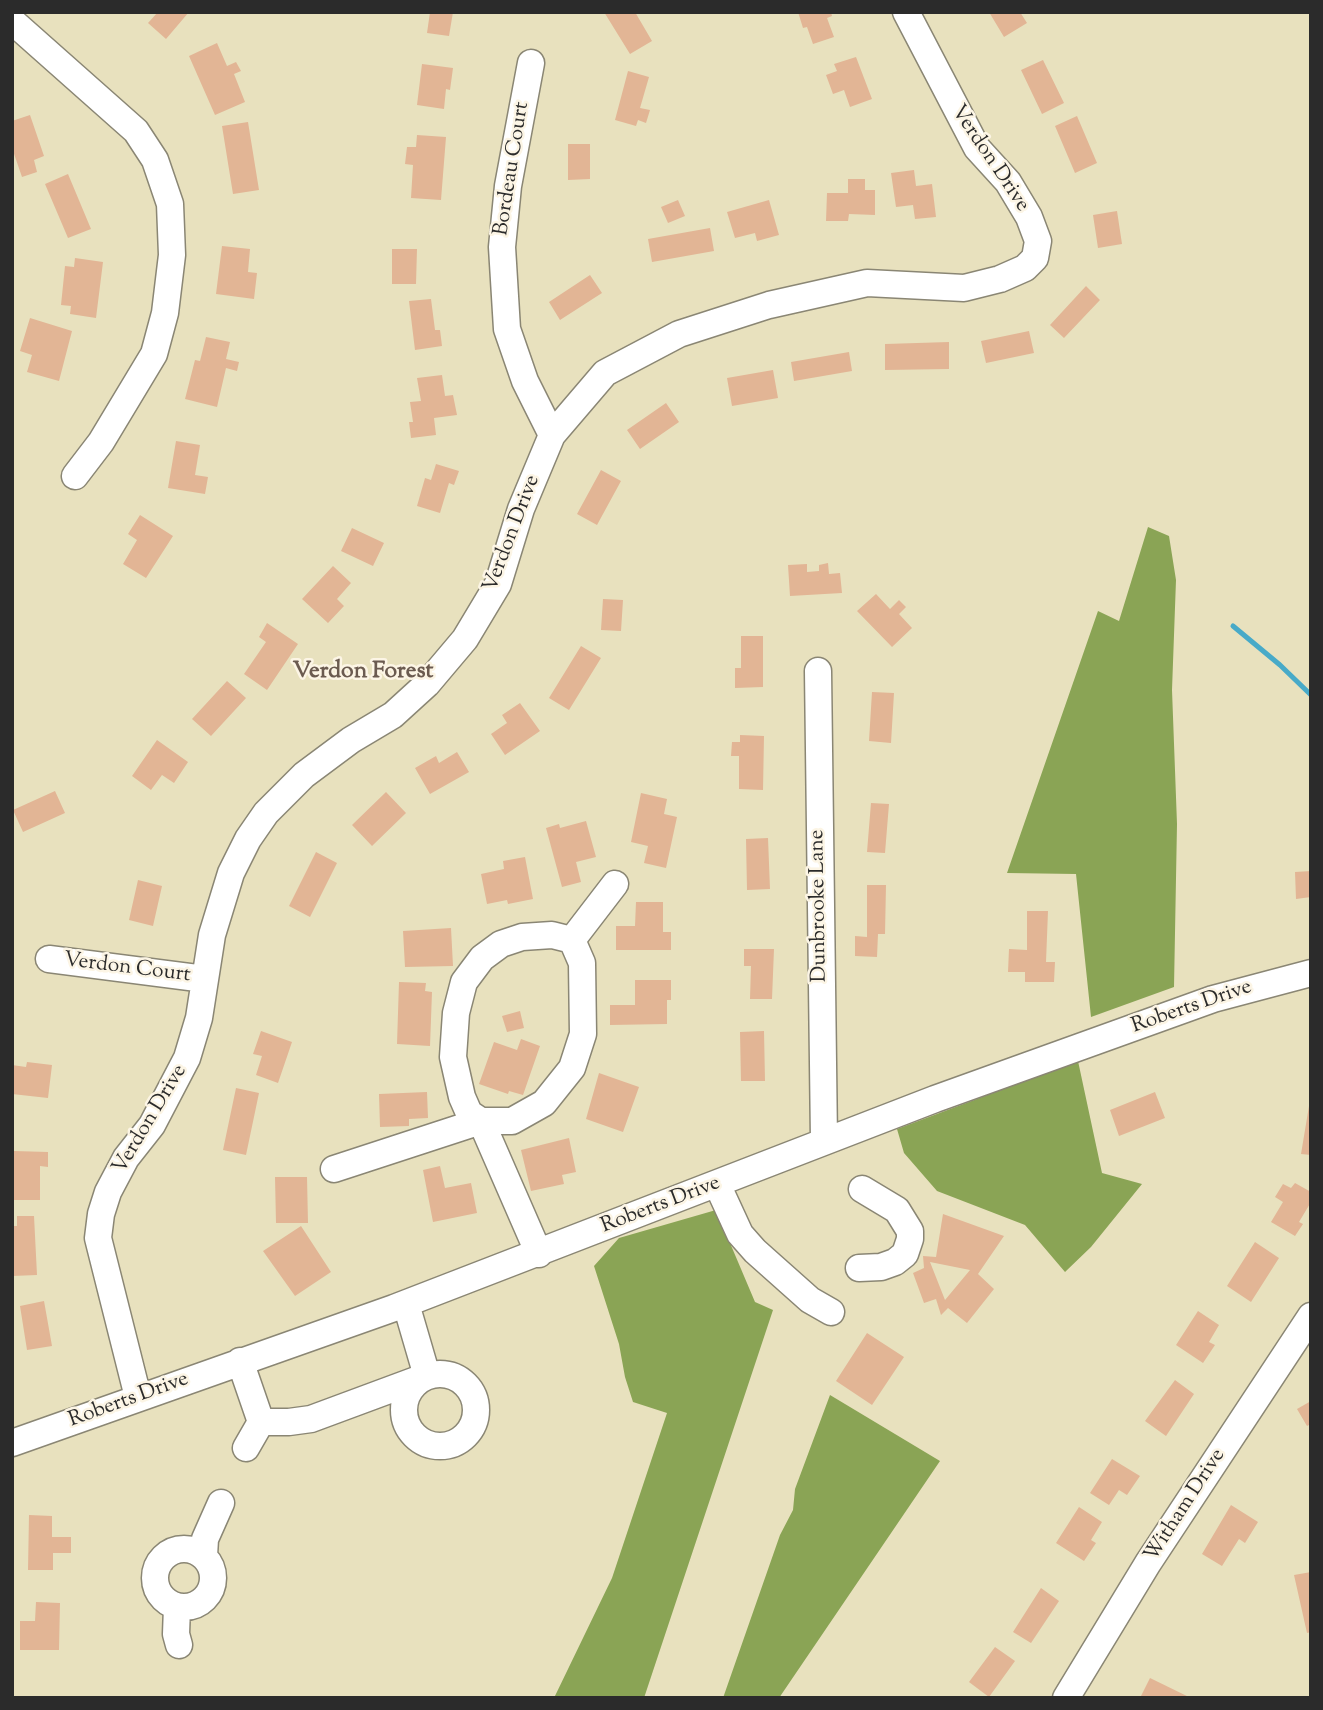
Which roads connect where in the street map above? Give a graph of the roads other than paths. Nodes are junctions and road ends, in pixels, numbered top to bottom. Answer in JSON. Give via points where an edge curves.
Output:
{"nodes":[{"id":1,"x":906,"y":12,"type":"edge"},
{"id":2,"x":12,"y":21,"type":"edge"},
{"id":3,"x":531,"y":63,"type":"dead end"},
{"id":4,"x":552,"y":435,"type":"junction"},
{"id":5,"x":75,"y":476,"type":"dead end"},
{"id":6,"x":818,"y":671,"type":"dead end"},
{"id":7,"x":615,"y":884,"type":"dead end"},
{"id":8,"x":572,"y":940,"type":"junction"},
{"id":9,"x":49,"y":959,"type":"dead end"},
{"id":10,"x":1311,"y":973,"type":"edge"},
{"id":11,"x":205,"y":979,"type":"junction"},
{"id":12,"x":481,"y":1121,"type":"junction"},
{"id":13,"x":824,"y":1142,"type":"junction"},
{"id":14,"x":334,"y":1170,"type":"dead end"},
{"id":15,"x":717,"y":1184,"type":"junction"},
{"id":16,"x":862,"y":1189,"type":"dead end"},
{"id":17,"x":539,"y":1254,"type":"junction"},
{"id":18,"x":859,"y":1268,"type":"dead end"},
{"id":19,"x":406,"y":1304,"type":"junction"},
{"id":20,"x":831,"y":1312,"type":"dead end"},
{"id":21,"x":1311,"y":1317,"type":"edge"},
{"id":22,"x":240,"y":1361,"type":"junction"},
{"id":23,"x":138,"y":1397,"type":"junction"},
{"id":24,"x":261,"y":1422,"type":"junction"},
{"id":25,"x":12,"y":1443,"type":"edge"},
{"id":26,"x":246,"y":1448,"type":"dead end"},
{"id":27,"x":221,"y":1503,"type":"dead end"},
{"id":28,"x":204,"y":1556,"type":"junction"},
{"id":29,"x":177,"y":1606,"type":"junction"},
{"id":30,"x":179,"y":1645,"type":"dead end"},
{"id":31,"x":1066,"y":1698,"type":"edge"}],
"edges":[{"from":1,"to":4,"type":"street","name":"Verdon Drive","via":[[977,148],[1008,182],[1029,217],[1038,241],[1035,258],[1000,279],[964,288],[867,283],[769,305],[679,334],[605,373]]},
{"from":2,"to":5,"type":"street","via":[[136,131],[155,160],[170,204],[172,255],[154,354]]},
{"from":3,"to":4,"type":"street","name":"Bordeau Court","via":[[508,186],[502,247],[507,329],[525,381]]},
{"from":4,"to":11,"type":"street","name":"Verdon Drive","via":[[521,509],[498,584],[465,639],[393,715],[304,775],[266,813],[248,839],[231,873],[212,935]]},
{"from":6,"to":13,"type":"street","name":"Dunbrooke Lane"},
{"from":7,"to":8,"type":"street"},
{"from":8,"to":12,"type":"street","via":[[582,963],[583,990],[583,1034],[572,1068],[533,1109],[512,1121]]},
{"from":8,"to":12,"type":"street","via":[[552,935],[501,944],[482,958],[464,982],[453,1057],[469,1113]]},
{"from":9,"to":11,"type":"street","name":"Verdon Court"},
{"from":10,"to":13,"type":"street","name":"Roberts Drive","via":[[1213,999]]},
{"from":11,"to":23,"type":"street","name":"Verdon Drive","via":[[200,1018],[187,1058],[152,1125],[126,1158],[101,1214],[98,1238]]},
{"from":12,"to":14,"type":"street"},
{"from":12,"to":17,"type":"street"},
{"from":13,"to":15,"type":"street","name":"Roberts Drive"},
{"from":15,"to":17,"type":"street","name":"Roberts Drive"},
{"from":15,"to":20,"type":"street","via":[[740,1234],[755,1251],[810,1300]]},
{"from":16,"to":18,"type":"street","via":[[897,1210],[910,1239],[905,1254],[895,1262]]},
{"from":17,"to":19,"type":"street","name":"Roberts Drive"},
{"from":19,"to":22,"type":"street","name":"Roberts Drive"},
{"from":19,"to":24,"type":"street","via":[[427,1376],[311,1419]]},
{"from":21,"to":31,"type":"street","name":"Witham Drive","via":[[1148,1563]]},
{"from":22,"to":23,"type":"street","name":"Roberts Drive"},
{"from":22,"to":24,"type":"street"},
{"from":23,"to":25,"type":"street","name":"Roberts Drive"},
{"from":24,"to":26,"type":"street"},
{"from":27,"to":28,"type":"street","via":[[205,1539]]},
{"from":28,"to":29,"type":"street","via":[[213,1573],[210,1592],[196,1605]]},
{"from":28,"to":29,"type":"street","via":[[196,1550],[177,1549],[161,1559],[154,1578],[156,1588],[168,1603]]},
{"from":29,"to":30,"type":"street"}]}
